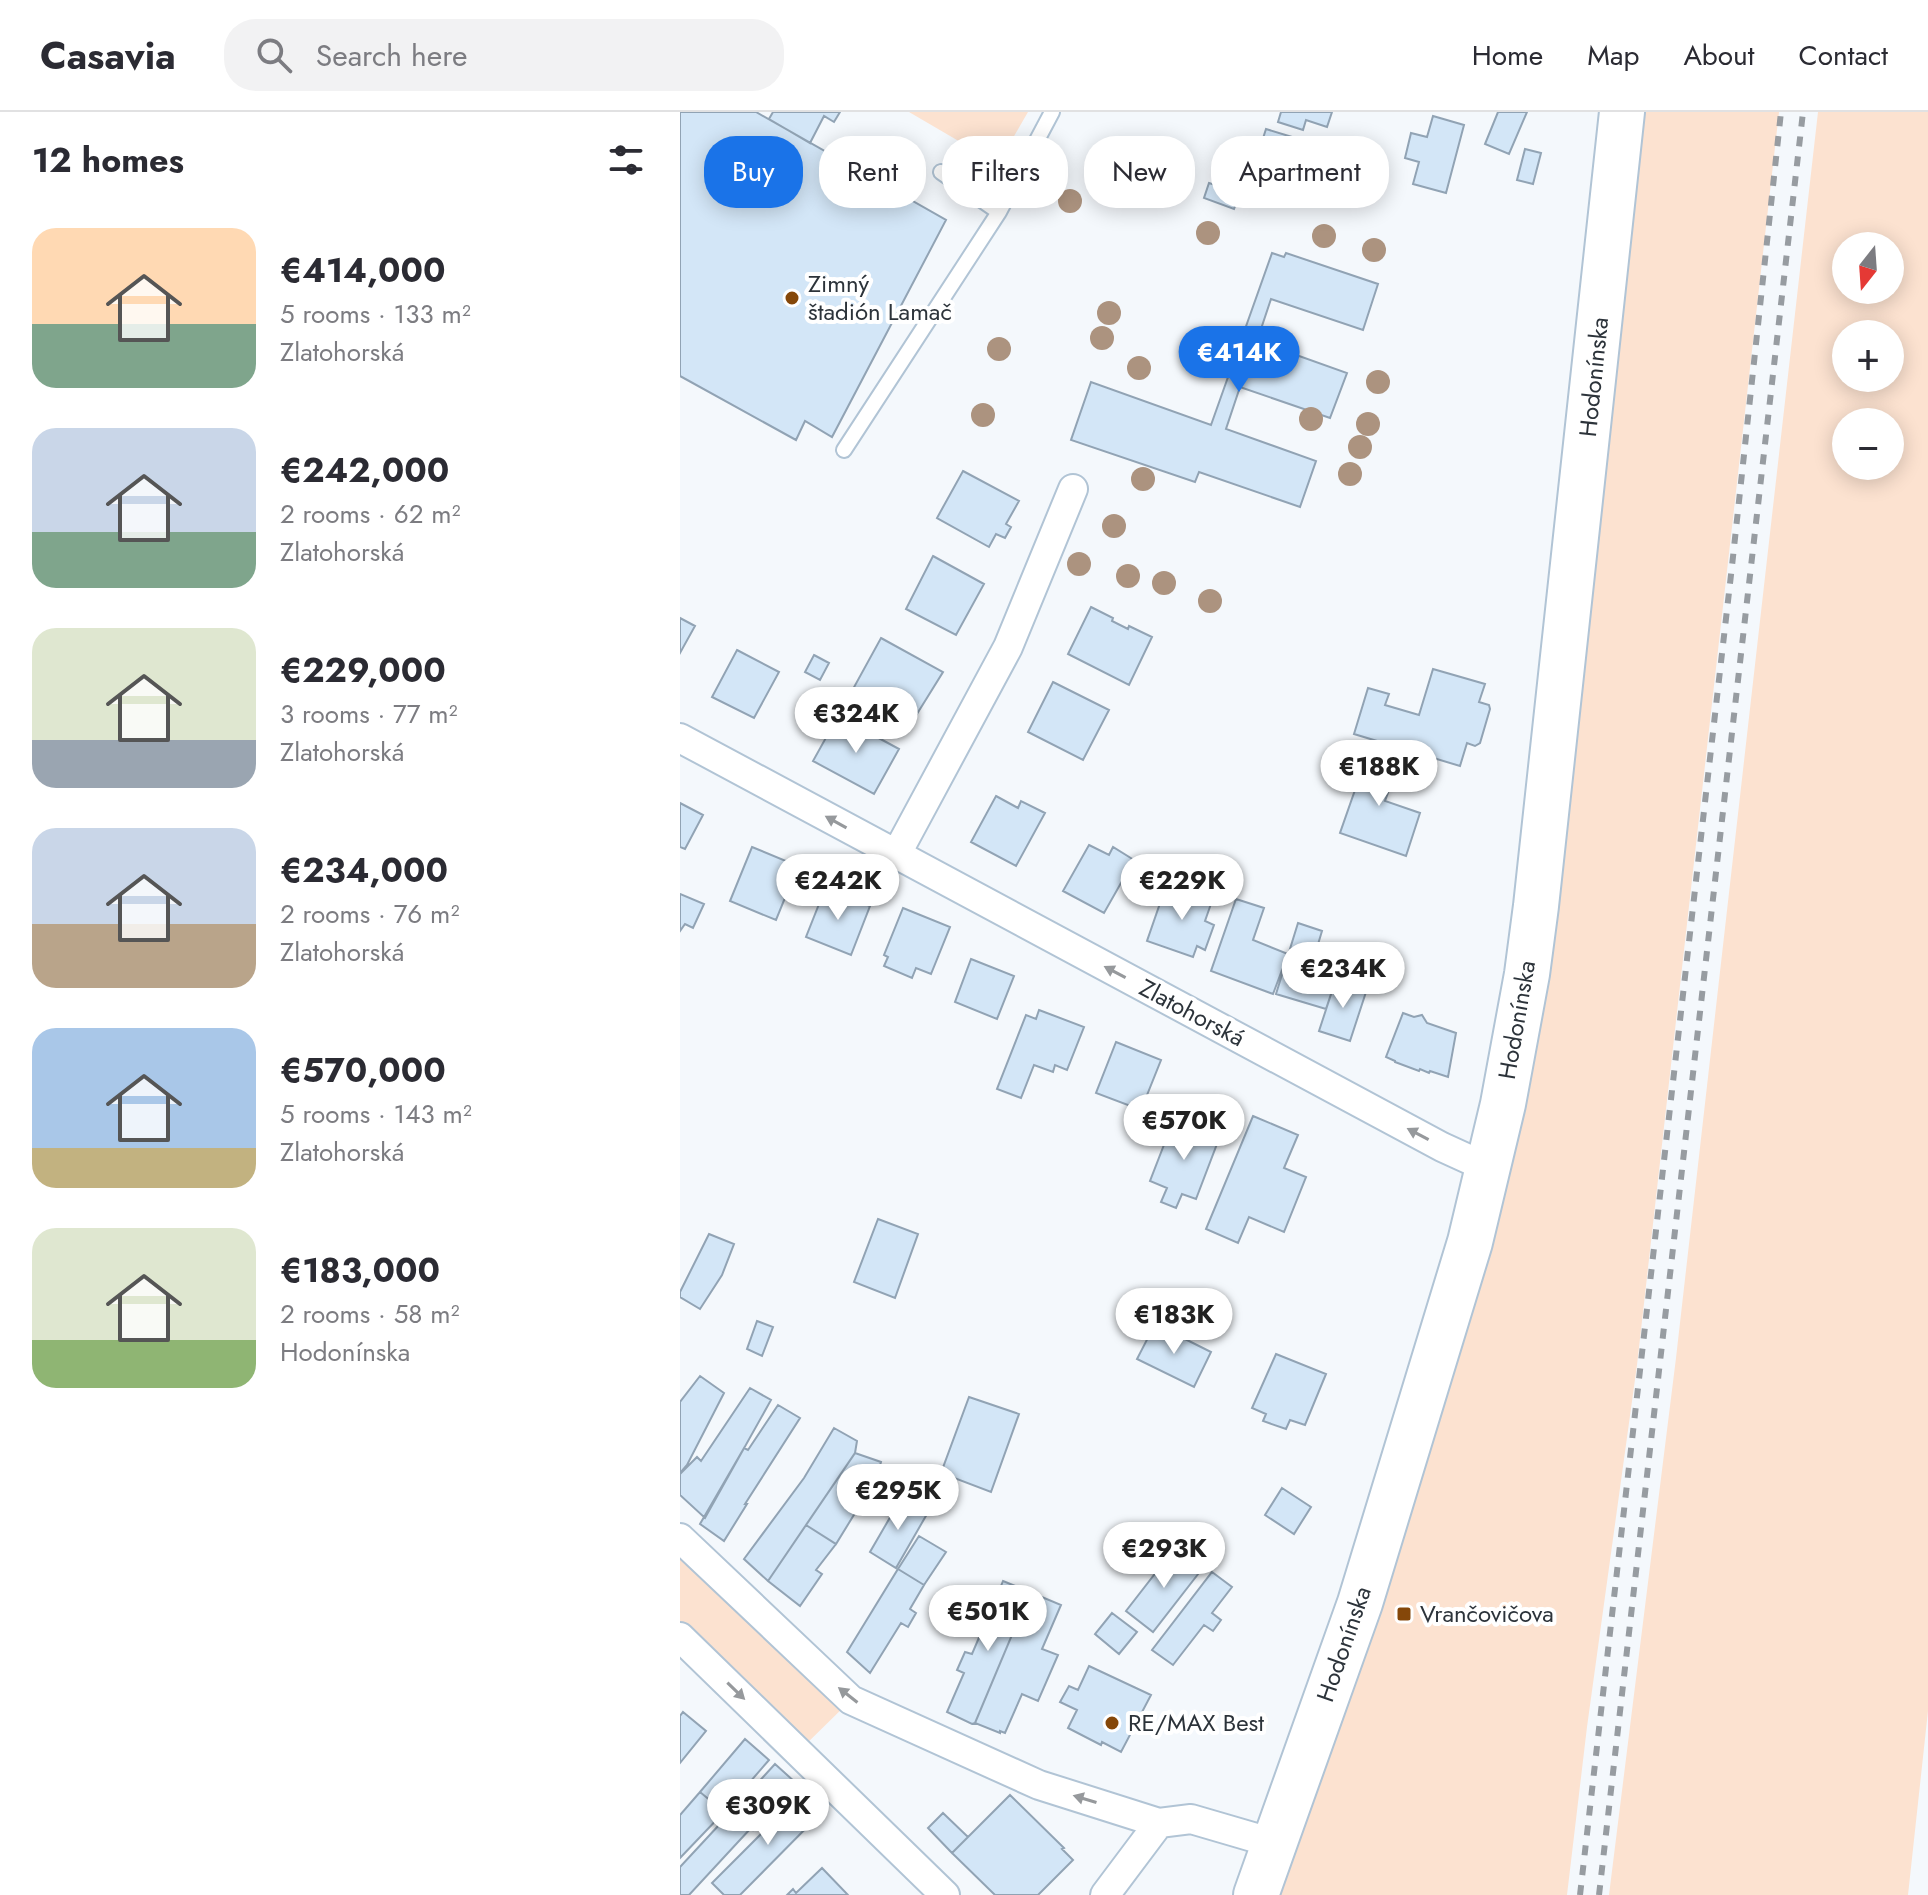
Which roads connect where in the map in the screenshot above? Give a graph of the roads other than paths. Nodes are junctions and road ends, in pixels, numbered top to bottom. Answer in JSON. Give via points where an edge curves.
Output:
{"nodes":[{"id":1,"x":1052,"y":112,"type":"edge"},
{"id":2,"x":1622,"y":112,"type":"edge"},
{"id":3,"x":941,"y":172,"type":"dead end"},
{"id":4,"x":999,"y":212,"type":"junction"},
{"id":5,"x":844,"y":450,"type":"dead end"},
{"id":6,"x":1073,"y":489,"type":"dead end"},
{"id":7,"x":680,"y":738,"type":"edge"},
{"id":8,"x":896,"y":855,"type":"junction"},
{"id":9,"x":1488,"y":1168,"type":"junction"},
{"id":10,"x":680,"y":1538,"type":"edge"},
{"id":11,"x":680,"y":1637,"type":"edge"},
{"id":12,"x":1159,"y":1823,"type":"junction"},
{"id":13,"x":1273,"y":1843,"type":"junction"},
{"id":14,"x":934,"y":1891,"type":"edge"},
{"id":15,"x":1105,"y":1895,"type":"edge"},
{"id":16,"x":1256,"y":1895,"type":"edge"}],
"edges":[{"from":1,"to":4,"type":"lane"},
{"from":2,"to":9,"type":"main road","name":"Hodonínska","via":[[1536,906]]},
{"from":3,"to":4,"type":"lane"},
{"from":4,"to":5,"type":"lane"},
{"from":6,"to":8,"type":"street","via":[[1008,647]]},
{"from":8,"to":7,"type":"street","name":"Zlatohorská","one_way":true},
{"from":9,"to":8,"type":"street","name":"Zlatohorská","one_way":true},
{"from":9,"to":13,"type":"main road","name":"Hodonínska","via":[[1450,1312],[1360,1603]]},
{"from":12,"to":10,"type":"street","one_way":true,"via":[[1039,1785],[851,1700]]},
{"from":11,"to":14,"type":"street","one_way":true},
{"from":12,"to":13,"type":"street","via":[[1191,1819]]},
{"from":12,"to":15,"type":"street"},
{"from":13,"to":16,"type":"main road","name":"Hodonínska"}]}
